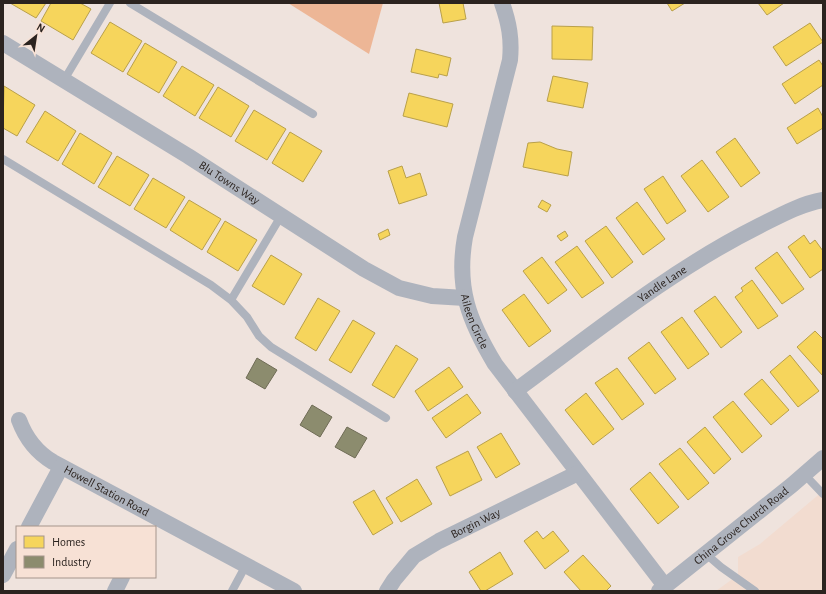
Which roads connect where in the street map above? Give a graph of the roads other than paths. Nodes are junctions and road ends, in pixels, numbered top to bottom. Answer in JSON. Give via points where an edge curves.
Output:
{"nodes":[{"id":1,"x":110,"y":3,"type":"edge"},
{"id":2,"x":130,"y":3,"type":"edge"},
{"id":3,"x":502,"y":3,"type":"edge"},
{"id":4,"x":3,"y":43,"type":"edge"},
{"id":5,"x":64,"y":80,"type":"junction"},
{"id":6,"x":313,"y":114,"type":"dead end"},
{"id":7,"x":3,"y":158,"type":"edge"},
{"id":8,"x":823,"y":200,"type":"edge"},
{"id":9,"x":281,"y":216,"type":"junction"},
{"id":10,"x":465,"y":298,"type":"junction"},
{"id":11,"x":231,"y":300,"type":"junction"},
{"id":12,"x":515,"y":391,"type":"junction"},
{"id":13,"x":386,"y":418,"type":"dead end"},
{"id":14,"x":19,"y":420,"type":"dead end"},
{"id":15,"x":823,"y":458,"type":"edge"},
{"id":16,"x":61,"y":467,"type":"junction"},
{"id":17,"x":578,"y":473,"type":"junction"},
{"id":18,"x":804,"y":474,"type":"junction"},
{"id":19,"x":823,"y":494,"type":"edge"},
{"id":20,"x":152,"y":522,"type":"edge"},
{"id":21,"x":30,"y":526,"type":"edge"},
{"id":22,"x":16,"y":551,"type":"edge"},
{"id":23,"x":706,"y":554,"type":"junction"},
{"id":24,"x":246,"y":566,"type":"junction"},
{"id":25,"x":3,"y":575,"type":"edge"},
{"id":26,"x":122,"y":578,"type":"edge"},
{"id":27,"x":662,"y":588,"type":"edge"},
{"id":28,"x":115,"y":591,"type":"edge"},
{"id":29,"x":232,"y":591,"type":"edge"},
{"id":30,"x":294,"y":591,"type":"edge"},
{"id":31,"x":387,"y":591,"type":"edge"},
{"id":32,"x":755,"y":591,"type":"edge"}],
"edges":[{"from":1,"to":5,"type":"lane"},
{"from":2,"to":6,"type":"lane"},
{"from":3,"to":10,"type":"street","name":"Aileen Circle","via":[[512,42],[510,60],[465,237],[462,254]]},
{"from":4,"to":5,"type":"street","name":"Blu Towns Way"},
{"from":5,"to":9,"type":"street","name":"Blu Towns Way"},
{"from":7,"to":11,"type":"lane","via":[[211,284]]},
{"from":8,"to":12,"type":"street","name":"Yandle Lane","via":[[794,209],[731,240],[668,279]]},
{"from":9,"to":10,"type":"street","name":"Blu Towns Way","via":[[364,270],[399,288],[432,296]]},
{"from":9,"to":11,"type":"lane"},
{"from":10,"to":12,"type":"street","name":"Aileen Circle","via":[[480,340]]},
{"from":11,"to":13,"type":"lane","via":[[247,317],[259,336],[271,347]]},
{"from":12,"to":17,"type":"street","name":"Aileen Circle"},
{"from":14,"to":16,"type":"street","name":"Howell Station Road","via":[[35,449]]},
{"from":15,"to":18,"type":"street","name":"China Grove Church Road"},
{"from":16,"to":20,"type":"street","name":"Howell Station Road"},
{"from":16,"to":21,"type":"street"},
{"from":17,"to":27,"type":"street","name":"Aileen Circle"},
{"from":17,"to":31,"type":"street","name":"Borgin Way","via":[[439,541],[414,556]]},
{"from":18,"to":19,"type":"lane"},
{"from":18,"to":23,"type":"street","name":"China Grove Church Road"},
{"from":20,"to":24,"type":"street","name":"Howell Station Road"},
{"from":22,"to":25,"type":"street"},
{"from":23,"to":27,"type":"street","name":"China Grove Church Road"},
{"from":23,"to":32,"type":"lane"},
{"from":24,"to":29,"type":"lane"},
{"from":24,"to":30,"type":"street","name":"Howell Station Road"},
{"from":26,"to":28,"type":"street"}]}
